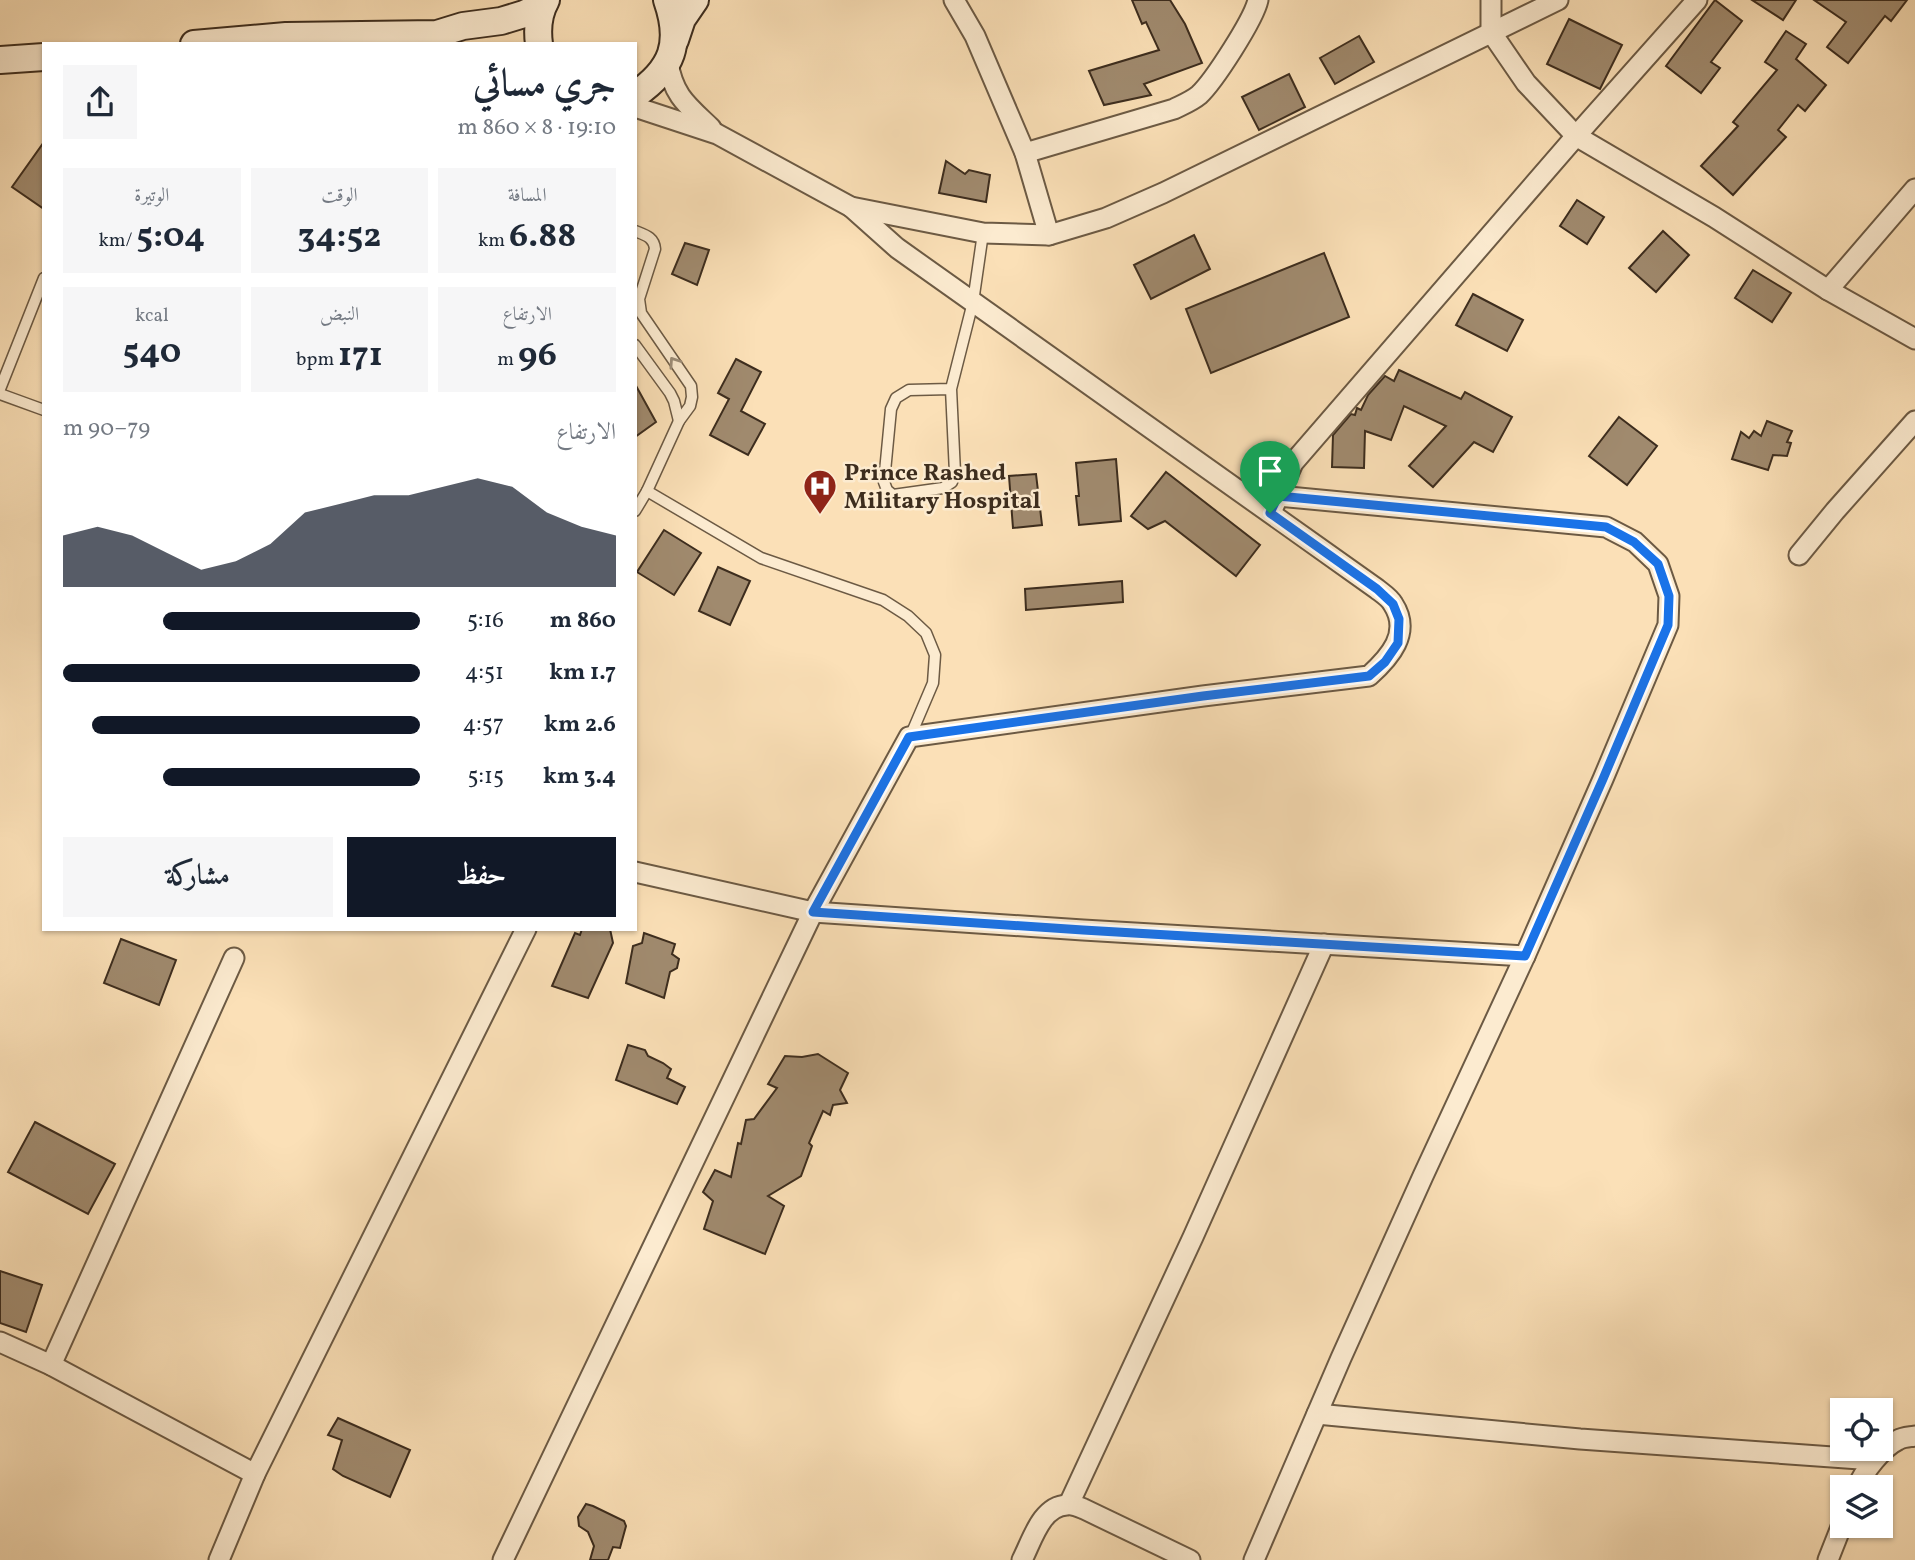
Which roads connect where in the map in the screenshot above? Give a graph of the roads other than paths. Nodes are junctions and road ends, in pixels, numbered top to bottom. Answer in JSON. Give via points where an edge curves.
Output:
{"nodes":[{"id":1,"x":667,"y":0,"type":"edge"},
{"id":2,"x":695,"y":0,"type":"edge"},
{"id":3,"x":954,"y":0,"type":"edge"},
{"id":4,"x":1258,"y":0,"type":"edge"},
{"id":5,"x":1491,"y":0,"type":"edge"},
{"id":6,"x":1558,"y":0,"type":"edge"},
{"id":7,"x":1697,"y":0,"type":"edge"},
{"id":8,"x":544,"y":2,"type":"edge"},
{"id":9,"x":1491,"y":32,"type":"junction"},
{"id":10,"x":437,"y":34,"type":"junction"},
{"id":11,"x":217,"y":42,"type":"edge"},
{"id":12,"x":459,"y":42,"type":"edge"},
{"id":13,"x":539,"y":42,"type":"edge"},
{"id":14,"x":671,"y":52,"type":"junction"},
{"id":15,"x":42,"y":57,"type":"edge"},
{"id":16,"x":0,"y":60,"type":"edge"},
{"id":17,"x":637,"y":94,"type":"edge"},
{"id":18,"x":637,"y":108,"type":"edge"},
{"id":19,"x":717,"y":134,"type":"junction"},
{"id":20,"x":1576,"y":136,"type":"junction"},
{"id":21,"x":1025,"y":153,"type":"junction"},
{"id":22,"x":1915,"y":189,"type":"edge"},
{"id":23,"x":851,"y":207,"type":"junction"},
{"id":24,"x":637,"y":232,"type":"edge"},
{"id":25,"x":983,"y":233,"type":"junction"},
{"id":26,"x":1049,"y":235,"type":"junction"},
{"id":27,"x":42,"y":283,"type":"edge"},
{"id":28,"x":1828,"y":290,"type":"junction"},
{"id":29,"x":973,"y":302,"type":"junction"},
{"id":30,"x":1915,"y":339,"type":"edge"},
{"id":31,"x":637,"y":348,"type":"edge"},
{"id":32,"x":950,"y":389,"type":"junction"},
{"id":33,"x":0,"y":392,"type":"edge"},
{"id":34,"x":42,"y":409,"type":"edge"},
{"id":35,"x":679,"y":421,"type":"junction"},
{"id":36,"x":1915,"y":421,"type":"edge"},
{"id":37,"x":647,"y":491,"type":"junction"},
{"id":38,"x":1274,"y":505,"type":"junction"},
{"id":39,"x":637,"y":508,"type":"edge"},
{"id":40,"x":1799,"y":555,"type":"dead end"},
{"id":41,"x":909,"y":737,"type":"junction"},
{"id":42,"x":637,"y":872,"type":"edge"},
{"id":43,"x":813,"y":912,"type":"junction"},
{"id":44,"x":525,"y":931,"type":"edge"},
{"id":45,"x":1324,"y":944,"type":"junction"},
{"id":46,"x":1525,"y":956,"type":"junction"},
{"id":47,"x":234,"y":958,"type":"dead end"},
{"id":48,"x":0,"y":1342,"type":"edge"},
{"id":49,"x":51,"y":1365,"type":"junction"},
{"id":50,"x":1317,"y":1414,"type":"junction"},
{"id":51,"x":1915,"y":1436,"type":"edge"},
{"id":52,"x":1893,"y":1443,"type":"edge"},
{"id":53,"x":1830,"y":1457,"type":"edge"},
{"id":54,"x":255,"y":1474,"type":"junction"},
{"id":55,"x":1069,"y":1504,"type":"junction"},
{"id":56,"x":1837,"y":1538,"type":"edge"},
{"id":57,"x":219,"y":1560,"type":"edge"},
{"id":58,"x":503,"y":1560,"type":"edge"},
{"id":59,"x":1022,"y":1560,"type":"edge"},
{"id":60,"x":1190,"y":1560,"type":"edge"},
{"id":61,"x":1254,"y":1560,"type":"edge"},
{"id":62,"x":1828,"y":1560,"type":"edge"}],
"edges":[{"from":1,"to":14,"type":"street","via":[[674,20]]},
{"from":2,"to":14,"type":"street","via":[[682,19]]},
{"from":3,"to":21,"type":"street","via":[[975,36]]},
{"from":4,"to":21,"type":"street","via":[[1218,72],[1196,97],[1174,109]]},
{"from":5,"to":9,"type":"street"},
{"from":6,"to":9,"type":"street"},
{"from":7,"to":20,"type":"street"},
{"from":8,"to":10,"type":"street","via":[[502,21]]},
{"from":8,"to":13,"type":"street","via":[[537,28]]},
{"from":9,"to":20,"type":"street","via":[[1526,83]]},
{"from":9,"to":26,"type":"street","via":[[1163,193],[1106,218]]},
{"from":10,"to":11,"type":"street"},
{"from":10,"to":12,"type":"street"},
{"from":14,"to":17,"type":"street","via":[[654,81]]},
{"from":14,"to":19,"type":"street","via":[[670,78],[676,92]]},
{"from":15,"to":16,"type":"street"},
{"from":18,"to":19,"type":"street"},
{"from":19,"to":23,"type":"street"},
{"from":20,"to":28,"type":"street"},
{"from":20,"to":38,"type":"street","via":[[1293,463]]},
{"from":21,"to":26,"type":"street"},
{"from":22,"to":28,"type":"street"},
{"from":23,"to":25,"type":"street"},
{"from":23,"to":29,"type":"street","via":[[897,248]]},
{"from":35,"to":24,"type":"lane","one_way":true,"via":[[690,406],[691,386],[641,313],[639,299],[655,249],[650,237]]},
{"from":25,"to":26,"type":"street"},
{"from":25,"to":29,"type":"lane"},
{"from":27,"to":33,"type":"lane"},
{"from":28,"to":30,"type":"street"},
{"from":29,"to":32,"type":"lane"},
{"from":29,"to":38,"type":"street"},
{"from":31,"to":35,"type":"lane","via":[[670,393]]},
{"from":32,"to":32,"type":"lane","via":[[909,390],[896,398],[884,482],[893,495],[943,488],[952,482]]},
{"from":33,"to":34,"type":"lane"},
{"from":35,"to":37,"type":"lane"},
{"from":36,"to":40,"type":"street"},
{"from":37,"to":39,"type":"lane"},
{"from":37,"to":41,"type":"lane","via":[[761,558],[883,600],[908,616],[926,633],[935,655],[933,683]]},
{"from":38,"to":41,"type":"street","via":[[1393,604],[1399,619],[1398,643],[1369,676]]},
{"from":38,"to":46,"type":"street","via":[[1606,527],[1634,542],[1658,564],[1669,596],[1668,625]]},
{"from":41,"to":43,"type":"street"},
{"from":42,"to":43,"type":"street"},
{"from":43,"to":45,"type":"street"},
{"from":43,"to":58,"type":"street"},
{"from":44,"to":54,"type":"street"},
{"from":45,"to":46,"type":"street"},
{"from":45,"to":55,"type":"street"},
{"from":46,"to":50,"type":"street"},
{"from":47,"to":49,"type":"street"},
{"from":48,"to":49,"type":"street"},
{"from":49,"to":54,"type":"street"},
{"from":50,"to":53,"type":"street"},
{"from":50,"to":61,"type":"street"},
{"from":51,"to":52,"type":"street"},
{"from":54,"to":57,"type":"street"},
{"from":55,"to":59,"type":"street","via":[[1043,1518]]},
{"from":55,"to":60,"type":"street"},
{"from":56,"to":62,"type":"street"}]}
